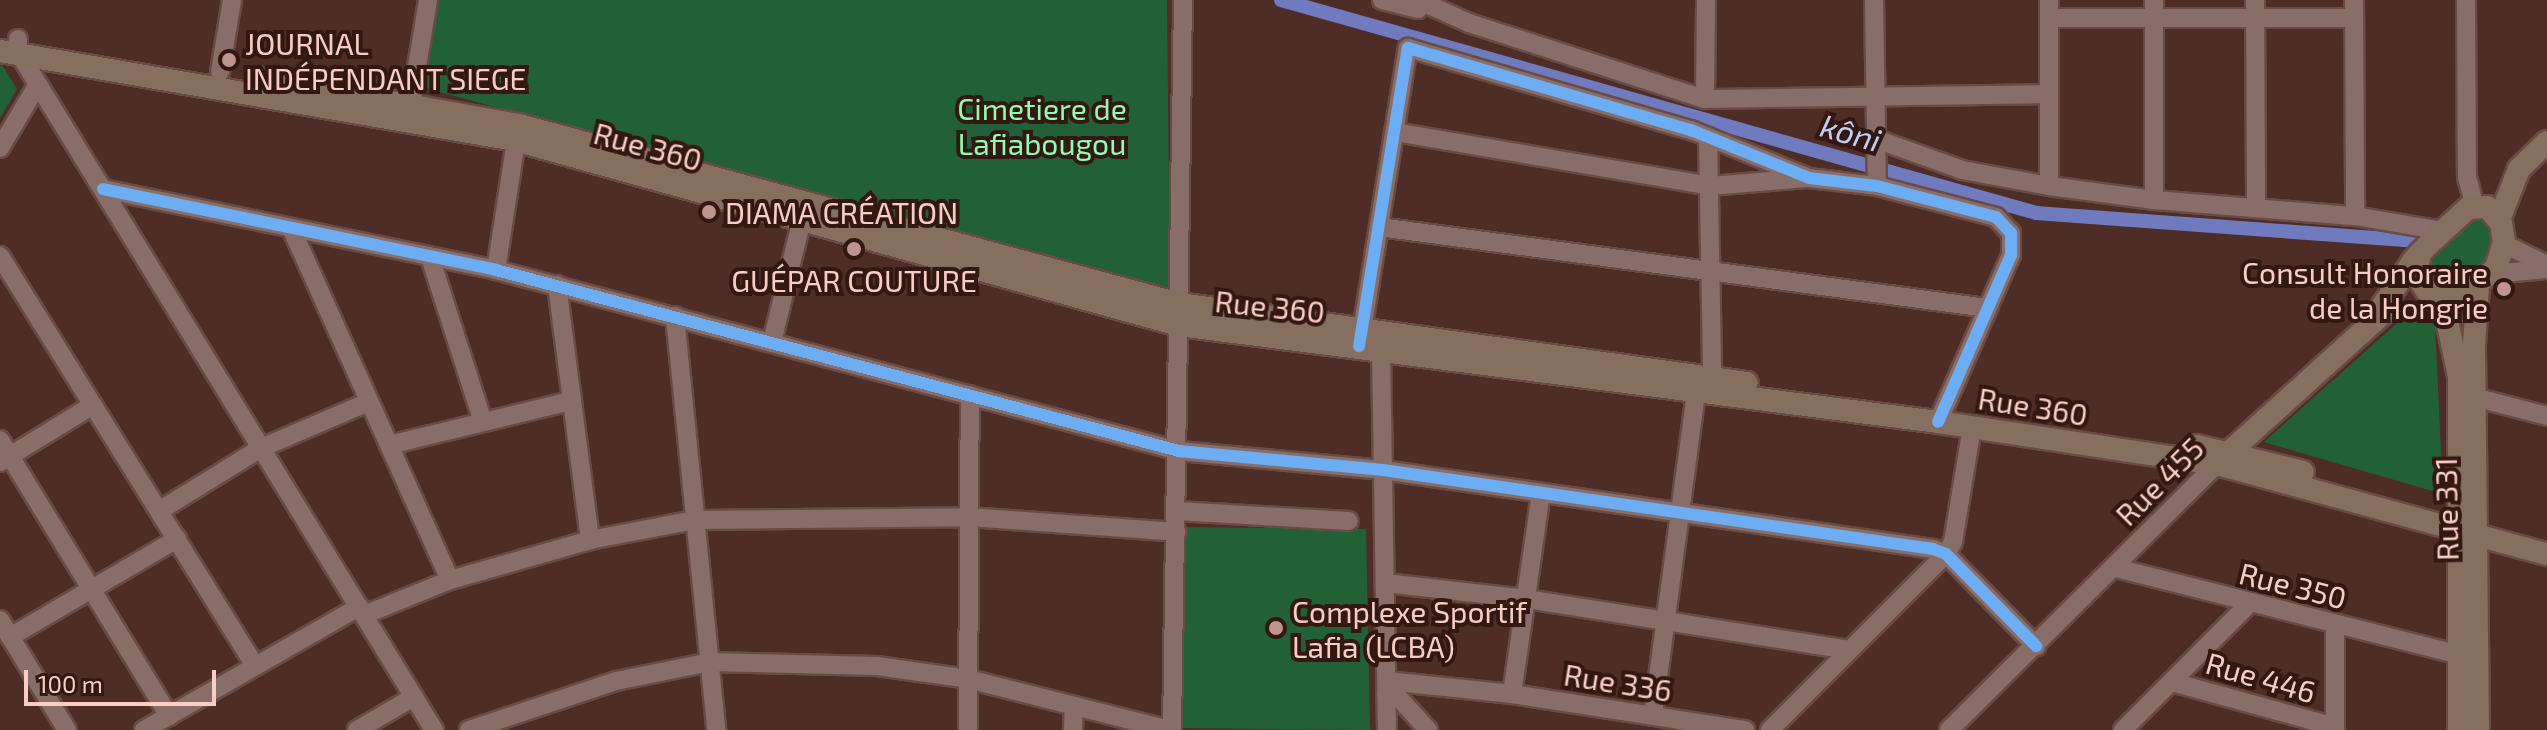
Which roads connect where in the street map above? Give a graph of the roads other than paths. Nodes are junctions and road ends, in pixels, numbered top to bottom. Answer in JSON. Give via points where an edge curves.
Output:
{"nodes":[{"id":1,"x":232,"y":0,"type":"edge"},
{"id":2,"x":425,"y":0,"type":"edge"},
{"id":3,"x":1183,"y":0,"type":"edge"},
{"id":4,"x":1382,"y":0,"type":"edge"},
{"id":5,"x":1420,"y":0,"type":"edge"},
{"id":6,"x":1440,"y":0,"type":"edge"},
{"id":7,"x":1706,"y":0,"type":"edge"},
{"id":8,"x":1874,"y":0,"type":"edge"},
{"id":9,"x":2466,"y":0,"type":"edge"},
{"id":10,"x":2049,"y":9,"type":"edge"},
{"id":11,"x":2154,"y":9,"type":"edge"},
{"id":12,"x":2255,"y":9,"type":"edge"},
{"id":13,"x":2354,"y":9,"type":"edge"},
{"id":14,"x":9,"y":44,"type":"edge"},
{"id":15,"x":220,"y":72,"type":"junction"},
{"id":16,"x":38,"y":84,"type":"junction"},
{"id":17,"x":2049,"y":94,"type":"junction"},
{"id":18,"x":1876,"y":96,"type":"junction"},
{"id":19,"x":1705,"y":99,"type":"junction"},
{"id":20,"x":411,"y":103,"type":"junction"},
{"id":21,"x":1395,"y":132,"type":"junction"},
{"id":22,"x":517,"y":133,"type":"junction"},
{"id":23,"x":1708,"y":137,"type":"junction"},
{"id":24,"x":1876,"y":139,"type":"junction"},
{"id":25,"x":2547,"y":142,"type":"edge"},
{"id":26,"x":0,"y":148,"type":"edge"},
{"id":27,"x":2519,"y":169,"type":"junction"},
{"id":28,"x":1877,"y":176,"type":"junction"},
{"id":29,"x":2467,"y":177,"type":"junction"},
{"id":30,"x":1809,"y":178,"type":"junction"},
{"id":31,"x":1710,"y":186,"type":"junction"},
{"id":32,"x":2049,"y":186,"type":"junction"},
{"id":33,"x":103,"y":189,"type":"junction"},
{"id":34,"x":2154,"y":200,"type":"junction"},
{"id":35,"x":2477,"y":205,"type":"junction"},
{"id":36,"x":2256,"y":208,"type":"junction"},
{"id":37,"x":2355,"y":216,"type":"junction"},
{"id":38,"x":802,"y":219,"type":"junction"},
{"id":39,"x":2499,"y":220,"type":"junction"},
{"id":40,"x":2448,"y":226,"type":"junction"},
{"id":41,"x":1379,"y":227,"type":"junction"},
{"id":42,"x":292,"y":230,"type":"junction"},
{"id":43,"x":2504,"y":244,"type":"junction"},
{"id":44,"x":2420,"y":253,"type":"junction"},
{"id":45,"x":0,"y":256,"type":"edge"},
{"id":46,"x":430,"y":257,"type":"junction"},
{"id":47,"x":2547,"y":267,"type":"edge"},
{"id":48,"x":496,"y":270,"type":"junction"},
{"id":49,"x":1710,"y":271,"type":"junction"},
{"id":50,"x":2485,"y":280,"type":"junction"},
{"id":51,"x":557,"y":285,"type":"junction"},
{"id":52,"x":2434,"y":293,"type":"junction"},
{"id":53,"x":1987,"y":308,"type":"junction"},
{"id":54,"x":1179,"y":315,"type":"junction"},
{"id":55,"x":675,"y":316,"type":"junction"},
{"id":56,"x":2375,"y":317,"type":"junction"},
{"id":57,"x":1367,"y":341,"type":"junction"},
{"id":58,"x":772,"y":342,"type":"junction"},
{"id":59,"x":1704,"y":384,"type":"junction"},
{"id":60,"x":970,"y":395,"type":"junction"},
{"id":61,"x":2474,"y":397,"type":"junction"},
{"id":62,"x":571,"y":401,"type":"junction"},
{"id":63,"x":369,"y":402,"type":"junction"},
{"id":64,"x":93,"y":405,"type":"junction"},
{"id":65,"x":2547,"y":416,"type":"edge"},
{"id":66,"x":1940,"y":417,"type":"junction"},
{"id":67,"x":483,"y":422,"type":"junction"},
{"id":68,"x":1972,"y":427,"type":"junction"},
{"id":69,"x":389,"y":445,"type":"junction"},
{"id":70,"x":261,"y":448,"type":"junction"},
{"id":71,"x":1179,"y":451,"type":"junction"},
{"id":72,"x":3,"y":453,"type":"edge"},
{"id":73,"x":2224,"y":457,"type":"junction"},
{"id":74,"x":1383,"y":470,"type":"junction"},
{"id":75,"x":1541,"y":493,"type":"junction"},
{"id":76,"x":159,"y":511,"type":"junction"},
{"id":77,"x":1177,"y":511,"type":"junction"},
{"id":78,"x":1679,"y":516,"type":"junction"},
{"id":79,"x":969,"y":517,"type":"junction"},
{"id":80,"x":695,"y":520,"type":"junction"},
{"id":81,"x":1349,"y":521,"type":"dead end"},
{"id":82,"x":2468,"y":525,"type":"junction"},
{"id":83,"x":1176,"y":532,"type":"junction"},
{"id":84,"x":177,"y":539,"type":"junction"},
{"id":85,"x":590,"y":540,"type":"junction"},
{"id":86,"x":2547,"y":541,"type":"edge"},
{"id":87,"x":1946,"y":554,"type":"junction"},
{"id":88,"x":2547,"y":554,"type":"edge"},
{"id":89,"x":2116,"y":568,"type":"junction"},
{"id":90,"x":450,"y":580,"type":"junction"},
{"id":91,"x":1385,"y":583,"type":"junction"},
{"id":92,"x":90,"y":588,"type":"junction"},
{"id":93,"x":1527,"y":599,"type":"junction"},
{"id":94,"x":2250,"y":603,"type":"junction"},
{"id":95,"x":361,"y":611,"type":"junction"},
{"id":96,"x":0,"y":620,"type":"edge"},
{"id":97,"x":1665,"y":621,"type":"junction"},
{"id":98,"x":2335,"y":625,"type":"junction"},
{"id":99,"x":10,"y":637,"type":"junction"},
{"id":100,"x":2036,"y":646,"type":"junction"},
{"id":101,"x":1848,"y":650,"type":"junction"},
{"id":102,"x":2457,"y":654,"type":"junction"},
{"id":103,"x":710,"y":662,"type":"junction"},
{"id":104,"x":255,"y":666,"type":"junction"},
{"id":105,"x":968,"y":679,"type":"junction"},
{"id":106,"x":2172,"y":682,"type":"junction"},
{"id":107,"x":1387,"y":687,"type":"junction"},
{"id":108,"x":1512,"y":694,"type":"junction"},
{"id":109,"x":414,"y":697,"type":"junction"},
{"id":110,"x":1074,"y":706,"type":"junction"},
{"id":111,"x":1653,"y":715,"type":"junction"},
{"id":112,"x":169,"y":716,"type":"junction"},
{"id":113,"x":2335,"y":728,"type":"edge"},
{"id":114,"x":67,"y":730,"type":"edge"},
{"id":115,"x":144,"y":730,"type":"edge"},
{"id":116,"x":357,"y":730,"type":"edge"},
{"id":117,"x":434,"y":730,"type":"edge"},
{"id":118,"x":469,"y":730,"type":"edge"},
{"id":119,"x":716,"y":730,"type":"edge"},
{"id":120,"x":968,"y":730,"type":"edge"},
{"id":121,"x":1073,"y":730,"type":"edge"},
{"id":122,"x":1171,"y":730,"type":"edge"},
{"id":123,"x":1387,"y":730,"type":"edge"},
{"id":124,"x":1428,"y":730,"type":"edge"},
{"id":125,"x":1745,"y":730,"type":"edge"},
{"id":126,"x":1770,"y":730,"type":"edge"},
{"id":127,"x":1949,"y":730,"type":"edge"},
{"id":128,"x":2123,"y":730,"type":"edge"},
{"id":129,"x":2459,"y":730,"type":"edge"},
{"id":130,"x":2478,"y":730,"type":"edge"}],
"edges":[{"from":1,"to":15,"type":"street"},
{"from":2,"to":20,"type":"street"},
{"from":3,"to":54,"type":"street"},
{"from":4,"to":5,"type":"street","via":[[1418,9]]},
{"from":5,"to":6,"type":"street"},
{"from":5,"to":19,"type":"street","via":[[1469,23]]},
{"from":7,"to":19,"type":"street"},
{"from":8,"to":18,"type":"street"},
{"from":9,"to":29,"type":"street"},
{"from":10,"to":11,"type":"street"},
{"from":10,"to":17,"type":"street"},
{"from":11,"to":12,"type":"street"},
{"from":11,"to":34,"type":"street"},
{"from":12,"to":13,"type":"street"},
{"from":12,"to":36,"type":"street"},
{"from":13,"to":37,"type":"street"},
{"from":14,"to":15,"type":"main road","name":"Rue 360"},
{"from":14,"to":16,"type":"street"},
{"from":14,"to":22,"type":"main road","name":"Rue 360"},
{"from":15,"to":20,"type":"main road","name":"Rue 360"},
{"from":16,"to":26,"type":"street"},
{"from":16,"to":33,"type":"street"},
{"from":17,"to":18,"type":"street"},
{"from":17,"to":32,"type":"street"},
{"from":18,"to":19,"type":"street"},
{"from":18,"to":24,"type":"street"},
{"from":20,"to":22,"type":"main road","name":"Rue 360"},
{"from":21,"to":23,"type":"street","via":[[1408,48]]},
{"from":21,"to":31,"type":"street"},
{"from":21,"to":41,"type":"street"},
{"from":22,"to":38,"type":"main road","name":"Rue 360"},
{"from":22,"to":48,"type":"street"},
{"from":22,"to":54,"type":"main road","name":"Rue 360"},
{"from":23,"to":30,"type":"street"},
{"from":23,"to":31,"type":"street"},
{"from":24,"to":28,"type":"street"},
{"from":24,"to":32,"type":"street","via":[[1962,170]]},
{"from":25,"to":27,"type":"main road"},
{"from":27,"to":35,"type":"main road"},
{"from":27,"to":39,"type":"main road"},
{"from":28,"to":30,"type":"street"},
{"from":28,"to":53,"type":"street","via":[[2005,224],[2011,233],[2011,255]]},
{"from":29,"to":35,"type":"street"},
{"from":29,"to":40,"type":"street"},
{"from":30,"to":31,"type":"street"},
{"from":31,"to":49,"type":"street"},
{"from":32,"to":34,"type":"street"},
{"from":33,"to":42,"type":"street"},
{"from":33,"to":70,"type":"street"},
{"from":34,"to":36,"type":"street"},
{"from":35,"to":39,"type":"main road"},
{"from":35,"to":40,"type":"main road"},
{"from":36,"to":37,"type":"street"},
{"from":37,"to":40,"type":"street"},
{"from":38,"to":54,"type":"main road","name":"Rue 360"},
{"from":38,"to":58,"type":"street"},
{"from":39,"to":43,"type":"main road"},
{"from":40,"to":44,"type":"main road"},
{"from":41,"to":49,"type":"street"},
{"from":41,"to":57,"type":"street"},
{"from":42,"to":46,"type":"street"},
{"from":42,"to":63,"type":"street"},
{"from":43,"to":47,"type":"street"},
{"from":43,"to":50,"type":"main road","name":"Rue 331"},
{"from":44,"to":52,"type":"main road","name":"Rue 331","via":[[2416,274]]},
{"from":44,"to":56,"type":"main road"},
{"from":45,"to":64,"type":"street"},
{"from":46,"to":48,"type":"street"},
{"from":46,"to":67,"type":"street"},
{"from":47,"to":50,"type":"street"},
{"from":48,"to":51,"type":"street"},
{"from":49,"to":53,"type":"street"},
{"from":49,"to":59,"type":"street"},
{"from":50,"to":52,"type":"main road","name":"Rue 455"},
{"from":50,"to":61,"type":"main road","name":"Rue 331"},
{"from":51,"to":55,"type":"street"},
{"from":51,"to":62,"type":"street"},
{"from":52,"to":56,"type":"main road","name":"Rue 455"},
{"from":52,"to":82,"type":"main road","name":"Rue 331","via":[[2459,376]]},
{"from":53,"to":66,"type":"street"},
{"from":54,"to":57,"type":"main road","name":"Rue 360"},
{"from":54,"to":71,"type":"street"},
{"from":55,"to":58,"type":"street"},
{"from":55,"to":80,"type":"street"},
{"from":56,"to":73,"type":"main road","name":"Rue 455"},
{"from":57,"to":59,"type":"main road","name":"Rue 360"},
{"from":57,"to":74,"type":"street"},
{"from":58,"to":60,"type":"street"},
{"from":59,"to":66,"type":"main road","name":"Rue 360"},
{"from":59,"to":78,"type":"street"},
{"from":60,"to":71,"type":"street"},
{"from":60,"to":79,"type":"street"},
{"from":61,"to":65,"type":"street"},
{"from":61,"to":82,"type":"main road","name":"Rue 331"},
{"from":62,"to":67,"type":"street"},
{"from":62,"to":85,"type":"street"},
{"from":63,"to":69,"type":"street"},
{"from":63,"to":70,"type":"street"},
{"from":64,"to":72,"type":"street"},
{"from":64,"to":76,"type":"street"},
{"from":66,"to":68,"type":"main road","name":"Rue 360"},
{"from":66,"to":73,"type":"main road","name":"Rue 360"},
{"from":67,"to":69,"type":"street"},
{"from":68,"to":73,"type":"main road","name":"Rue 360"},
{"from":68,"to":87,"type":"street","via":[[1953,542]]},
{"from":69,"to":90,"type":"street"},
{"from":70,"to":76,"type":"street"},
{"from":70,"to":95,"type":"street"},
{"from":71,"to":74,"type":"street"},
{"from":71,"to":77,"type":"street"},
{"from":72,"to":92,"type":"street"},
{"from":73,"to":82,"type":"main road","name":"Rue 360"},
{"from":73,"to":89,"type":"street","name":"Rue 455"},
{"from":74,"to":75,"type":"street"},
{"from":74,"to":91,"type":"street"},
{"from":75,"to":78,"type":"street"},
{"from":75,"to":93,"type":"street"},
{"from":76,"to":84,"type":"street"},
{"from":77,"to":81,"type":"street"},
{"from":77,"to":83,"type":"street"},
{"from":78,"to":87,"type":"street"},
{"from":78,"to":97,"type":"street"},
{"from":79,"to":80,"type":"street"},
{"from":79,"to":83,"type":"street"},
{"from":79,"to":105,"type":"street"},
{"from":80,"to":85,"type":"street"},
{"from":80,"to":103,"type":"street"},
{"from":82,"to":86,"type":"main road"},
{"from":82,"to":88,"type":"main road","name":"Rue 360"},
{"from":82,"to":102,"type":"main road","name":"Rue 331"},
{"from":82,"to":130,"type":"main road","name":"Rue 331"},
{"from":83,"to":122,"type":"street"},
{"from":84,"to":92,"type":"street"},
{"from":84,"to":104,"type":"street"},
{"from":85,"to":90,"type":"street"},
{"from":87,"to":100,"type":"street"},
{"from":87,"to":101,"type":"street"},
{"from":89,"to":94,"type":"street","name":"Rue 350"},
{"from":89,"to":100,"type":"street","name":"Rue 455"},
{"from":90,"to":95,"type":"street"},
{"from":91,"to":93,"type":"street"},
{"from":91,"to":107,"type":"street"},
{"from":92,"to":99,"type":"street"},
{"from":92,"to":112,"type":"street"},
{"from":93,"to":97,"type":"street"},
{"from":93,"to":108,"type":"street"},
{"from":94,"to":98,"type":"street","name":"Rue 350"},
{"from":94,"to":106,"type":"street"},
{"from":95,"to":104,"type":"street"},
{"from":95,"to":109,"type":"street"},
{"from":96,"to":99,"type":"street"},
{"from":97,"to":101,"type":"street"},
{"from":97,"to":111,"type":"street"},
{"from":98,"to":102,"type":"street","name":"Rue 350"},
{"from":98,"to":113,"type":"street"},
{"from":99,"to":114,"type":"street"},
{"from":100,"to":127,"type":"street","name":"Rue 455"},
{"from":101,"to":126,"type":"street"},
{"from":102,"to":129,"type":"main road","name":"Rue 331"},
{"from":103,"to":105,"type":"street","via":[[877,666]]},
{"from":103,"to":118,"type":"street","via":[[616,681]]},
{"from":103,"to":119,"type":"street"},
{"from":104,"to":112,"type":"street"},
{"from":105,"to":110,"type":"street"},
{"from":105,"to":120,"type":"street"},
{"from":106,"to":113,"type":"street","name":"Rue 446"},
{"from":106,"to":128,"type":"street"},
{"from":107,"to":108,"type":"street","name":"Rue 336"},
{"from":107,"to":123,"type":"street"},
{"from":107,"to":124,"type":"street"},
{"from":108,"to":111,"type":"street","name":"Rue 336"},
{"from":109,"to":116,"type":"street"},
{"from":109,"to":117,"type":"street"},
{"from":110,"to":121,"type":"street"},
{"from":110,"to":122,"type":"street"},
{"from":111,"to":125,"type":"street","name":"Rue 336"},
{"from":112,"to":115,"type":"street"}]}
